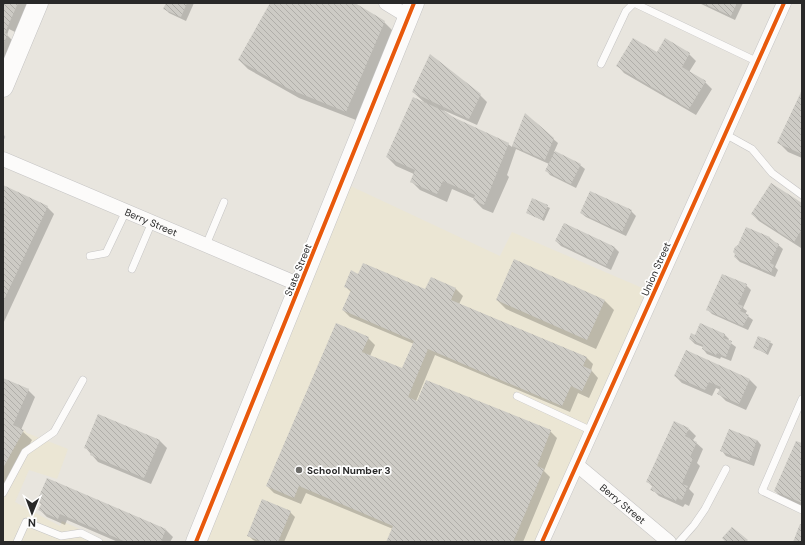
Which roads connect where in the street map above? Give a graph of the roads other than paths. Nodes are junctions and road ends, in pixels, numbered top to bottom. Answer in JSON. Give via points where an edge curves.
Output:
{"nodes":[{"id":1,"x":38,"y":3,"type":"edge"},
{"id":2,"x":386,"y":3,"type":"edge"},
{"id":3,"x":784,"y":3,"type":"edge"},
{"id":4,"x":411,"y":10,"type":"edge"},
{"id":5,"x":758,"y":62,"type":"junction"},
{"id":6,"x":601,"y":64,"type":"dead end"},
{"id":7,"x":3,"y":87,"type":"edge"},
{"id":8,"x":726,"y":134,"type":"junction"},
{"id":9,"x":3,"y":159,"type":"edge"},
{"id":10,"x":802,"y":195,"type":"edge"},
{"id":11,"x":224,"y":202,"type":"dead end"},
{"id":12,"x":126,"y":211,"type":"junction"},
{"id":13,"x":152,"y":222,"type":"junction"},
{"id":14,"x":206,"y":245,"type":"junction"},
{"id":15,"x":90,"y":256,"type":"dead end"},
{"id":16,"x":132,"y":269,"type":"dead end"},
{"id":17,"x":300,"y":285,"type":"junction"},
{"id":18,"x":83,"y":380,"type":"dead end"},
{"id":19,"x":517,"y":396,"type":"dead end"},
{"id":20,"x":802,"y":399,"type":"edge"},
{"id":21,"x":592,"y":431,"type":"junction"},
{"id":22,"x":577,"y":465,"type":"junction"},
{"id":23,"x":726,"y":469,"type":"dead end"},
{"id":24,"x":3,"y":493,"type":"edge"},
{"id":25,"x":802,"y":510,"type":"edge"},
{"id":26,"x":17,"y":542,"type":"edge"},
{"id":27,"x":99,"y":542,"type":"edge"},
{"id":28,"x":196,"y":542,"type":"edge"},
{"id":29,"x":542,"y":542,"type":"edge"},
{"id":30,"x":669,"y":542,"type":"edge"},
{"id":31,"x":680,"y":542,"type":"edge"}],
"edges":[{"from":1,"to":7,"type":"street"},
{"from":2,"to":4,"type":"street"},
{"from":3,"to":5,"type":"street","name":"Union Street"},
{"from":4,"to":17,"type":"street","name":"State Street"},
{"from":5,"to":6,"type":"lane","via":[[634,3],[626,11]]},
{"from":5,"to":8,"type":"street","name":"Union Street"},
{"from":8,"to":10,"type":"lane","via":[[752,149],[772,173]]},
{"from":8,"to":21,"type":"street","name":"Union Street"},
{"from":9,"to":12,"type":"street","name":"Berry Street"},
{"from":11,"to":14,"type":"lane"},
{"from":12,"to":13,"type":"street","name":"Berry Street"},
{"from":12,"to":15,"type":"lane","via":[[106,253]]},
{"from":13,"to":14,"type":"street","name":"Berry Street"},
{"from":13,"to":16,"type":"lane"},
{"from":14,"to":17,"type":"street","name":"Berry Street"},
{"from":17,"to":28,"type":"street","name":"State Street"},
{"from":18,"to":24,"type":"lane","via":[[54,432],[24,452]]},
{"from":19,"to":21,"type":"lane"},
{"from":20,"to":25,"type":"lane","via":[[762,491]]},
{"from":21,"to":22,"type":"street","name":"Union Street"},
{"from":22,"to":29,"type":"street","name":"Union Street"},
{"from":22,"to":30,"type":"street","name":"Berry Street"},
{"from":23,"to":31,"type":"lane","via":[[705,509]]},
{"from":26,"to":27,"type":"lane","via":[[26,522],[61,536],[81,533]]}]}
